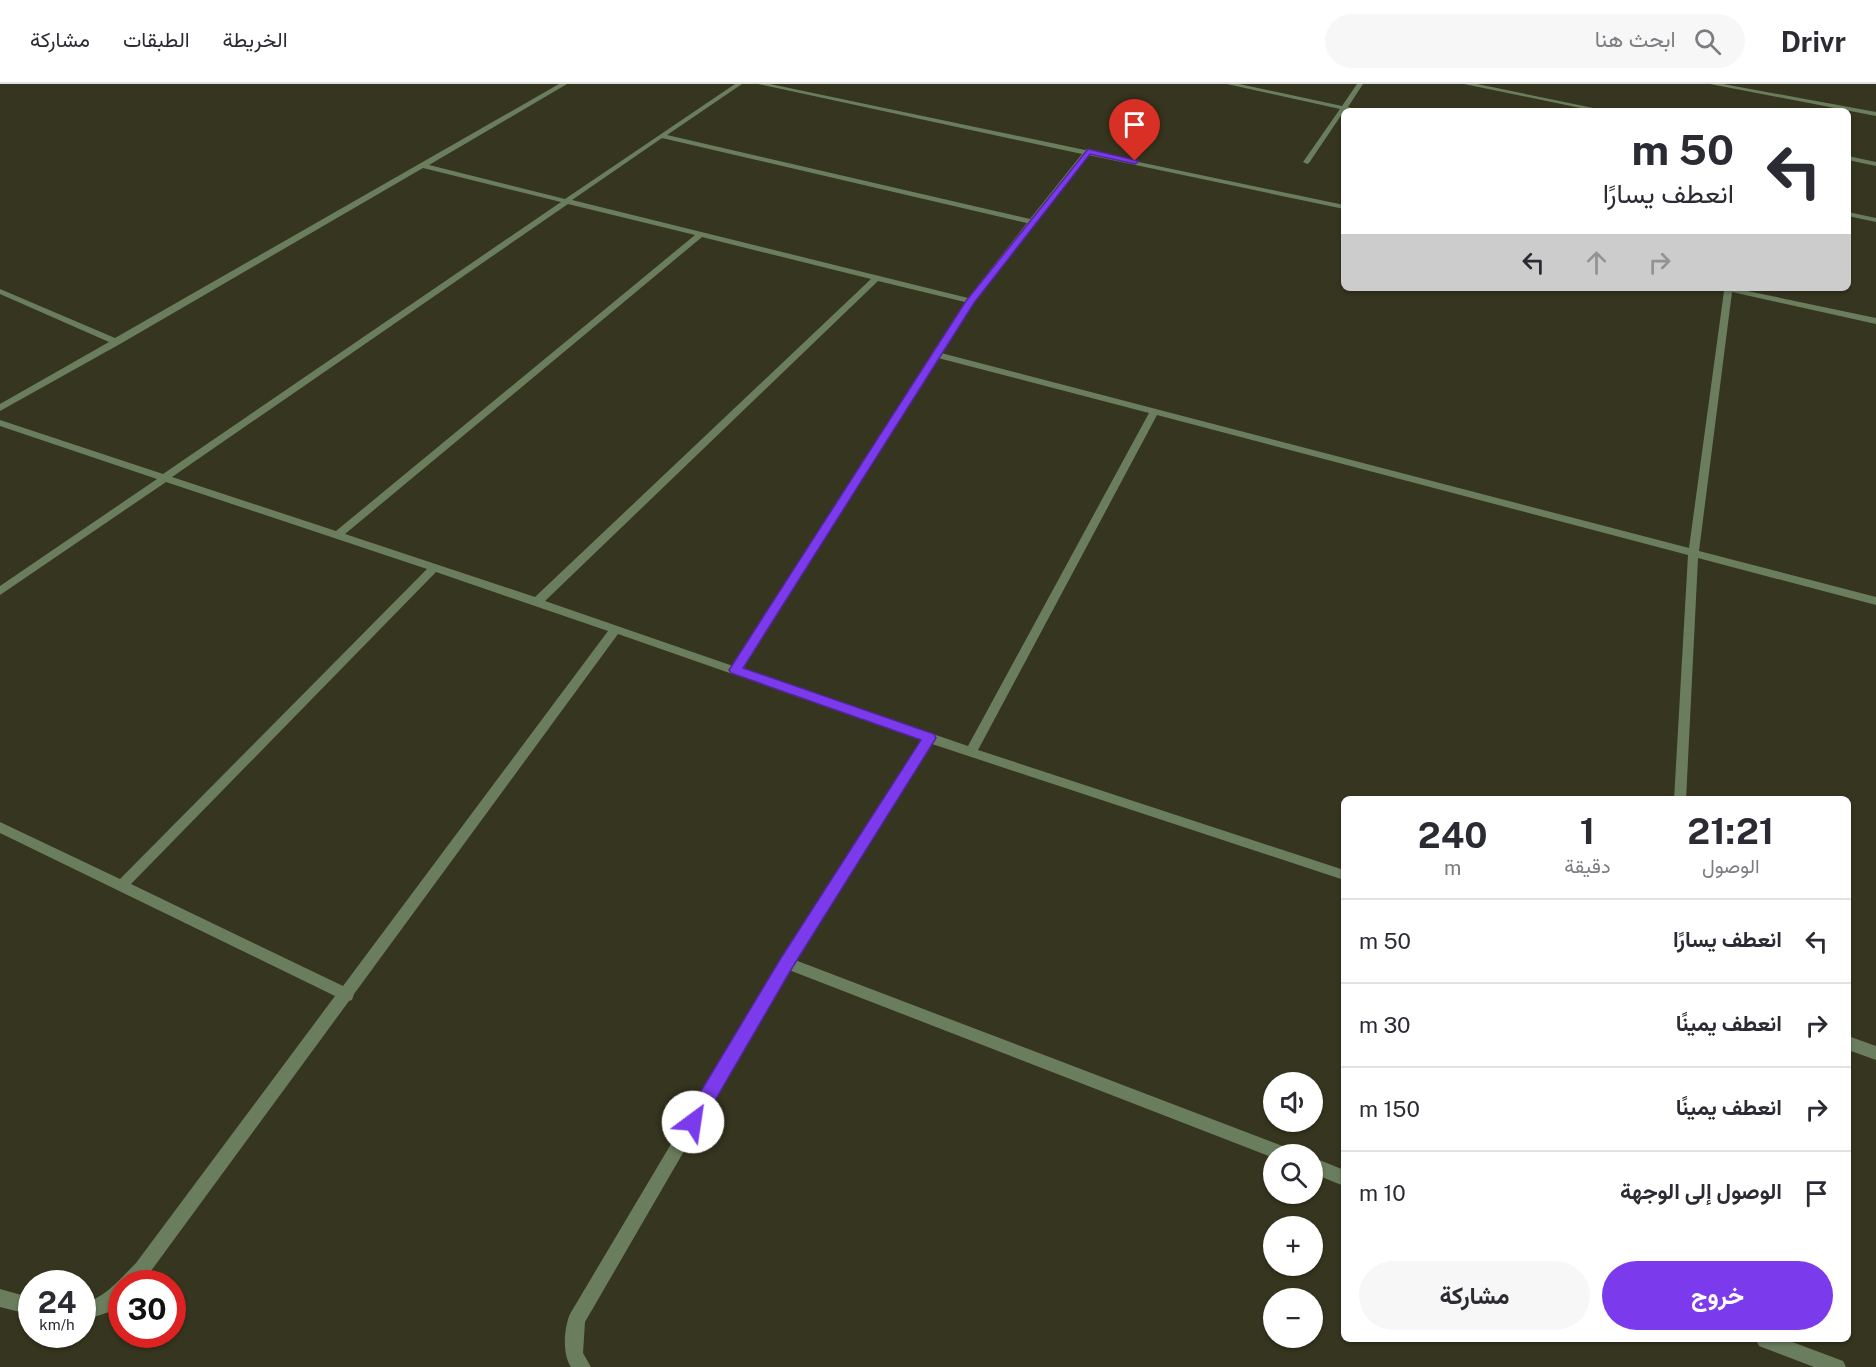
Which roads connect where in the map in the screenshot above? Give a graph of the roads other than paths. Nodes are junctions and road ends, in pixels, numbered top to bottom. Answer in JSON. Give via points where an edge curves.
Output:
{"nodes":[{"id":1,"x":564,"y":84,"type":"edge"},
{"id":2,"x":740,"y":84,"type":"edge"},
{"id":3,"x":761,"y":84,"type":"edge"},
{"id":4,"x":1230,"y":84,"type":"edge"},
{"id":5,"x":1360,"y":84,"type":"edge"},
{"id":6,"x":1467,"y":84,"type":"edge"},
{"id":7,"x":1713,"y":84,"type":"edge"},
{"id":8,"x":1344,"y":108,"type":"joint"},
{"id":9,"x":1590,"y":108,"type":"edge"},
{"id":10,"x":1843,"y":108,"type":"edge"},
{"id":11,"x":1851,"y":109,"type":"edge"},
{"id":12,"x":1341,"y":112,"type":"edge"},
{"id":13,"x":1876,"y":114,"type":"edge"},
{"id":14,"x":661,"y":136,"type":"junction"},
{"id":15,"x":1088,"y":152,"type":"junction"},
{"id":16,"x":1851,"y":159,"type":"edge"},
{"id":17,"x":1307,"y":162,"type":"dead end"},
{"id":18,"x":1876,"y":164,"type":"edge"},
{"id":19,"x":421,"y":165,"type":"junction"},
{"id":20,"x":568,"y":202,"type":"junction"},
{"id":21,"x":1341,"y":206,"type":"edge"},
{"id":22,"x":1851,"y":215,"type":"edge"},
{"id":23,"x":1876,"y":220,"type":"edge"},
{"id":24,"x":1034,"y":222,"type":"junction"},
{"id":25,"x":699,"y":236,"type":"junction"},
{"id":26,"x":876,"y":278,"type":"junction"},
{"id":27,"x":0,"y":291,"type":"edge"},
{"id":28,"x":1726,"y":291,"type":"edge"},
{"id":29,"x":1740,"y":291,"type":"edge"},
{"id":30,"x":970,"y":301,"type":"junction"},
{"id":31,"x":1876,"y":321,"type":"edge"},
{"id":32,"x":117,"y":342,"type":"junction"},
{"id":33,"x":938,"y":355,"type":"junction"},
{"id":34,"x":0,"y":408,"type":"edge"},
{"id":35,"x":1154,"y":413,"type":"junction"},
{"id":36,"x":0,"y":423,"type":"edge"},
{"id":37,"x":166,"y":479,"type":"junction"},
{"id":38,"x":339,"y":534,"type":"junction"},
{"id":39,"x":1693,"y":554,"type":"junction"},
{"id":40,"x":435,"y":567,"type":"junction"},
{"id":41,"x":0,"y":591,"type":"edge"},
{"id":42,"x":1876,"y":601,"type":"edge"},
{"id":43,"x":537,"y":602,"type":"junction"},
{"id":44,"x":615,"y":630,"type":"junction"},
{"id":45,"x":735,"y":670,"type":"junction"},
{"id":46,"x":929,"y":738,"type":"junction"},
{"id":47,"x":971,"y":752,"type":"junction"},
{"id":48,"x":1680,"y":796,"type":"edge"},
{"id":49,"x":0,"y":827,"type":"edge"},
{"id":50,"x":1341,"y":874,"type":"edge"},
{"id":51,"x":122,"y":886,"type":"junction"},
{"id":52,"x":786,"y":963,"type":"junction"},
{"id":53,"x":346,"y":995,"type":"junction"},
{"id":54,"x":1851,"y":1044,"type":"edge"},
{"id":55,"x":1876,"y":1053,"type":"edge"},
{"id":56,"x":1263,"y":1147,"type":"edge"},
{"id":57,"x":1323,"y":1170,"type":"edge"},
{"id":58,"x":1341,"y":1177,"type":"edge"},
{"id":59,"x":141,"y":1270,"type":"edge"},
{"id":60,"x":0,"y":1298,"type":"edge"},
{"id":61,"x":18,"y":1303,"type":"edge"},
{"id":62,"x":1770,"y":1342,"type":"edge"},
{"id":63,"x":582,"y":1367,"type":"edge"},
{"id":64,"x":1837,"y":1367,"type":"edge"}],
"edges":[{"from":1,"to":19,"type":"street"},
{"from":2,"to":14,"type":"street"},
{"from":3,"to":15,"type":"street"},
{"from":4,"to":8,"type":"street"},
{"from":5,"to":8,"type":"street"},
{"from":6,"to":9,"type":"street"},
{"from":7,"to":10,"type":"street"},
{"from":11,"to":13,"type":"street"},
{"from":12,"to":17,"type":"street"},
{"from":14,"to":20,"type":"street"},
{"from":14,"to":24,"type":"street"},
{"from":15,"to":21,"type":"street"},
{"from":15,"to":24,"type":"street"},
{"from":16,"to":18,"type":"street"},
{"from":19,"to":20,"type":"street"},
{"from":19,"to":32,"type":"street"},
{"from":20,"to":25,"type":"street"},
{"from":20,"to":37,"type":"street"},
{"from":22,"to":23,"type":"street"},
{"from":24,"to":30,"type":"street"},
{"from":25,"to":26,"type":"street"},
{"from":25,"to":38,"type":"street"},
{"from":26,"to":30,"type":"street"},
{"from":26,"to":43,"type":"street"},
{"from":27,"to":32,"type":"street"},
{"from":28,"to":39,"type":"street"},
{"from":29,"to":31,"type":"street"},
{"from":30,"to":33,"type":"street"},
{"from":32,"to":34,"type":"street"},
{"from":33,"to":35,"type":"street"},
{"from":33,"to":45,"type":"street"},
{"from":35,"to":39,"type":"street"},
{"from":35,"to":47,"type":"street"},
{"from":36,"to":37,"type":"street"},
{"from":37,"to":38,"type":"street"},
{"from":37,"to":41,"type":"street"},
{"from":38,"to":40,"type":"street"},
{"from":39,"to":42,"type":"street"},
{"from":39,"to":48,"type":"street"},
{"from":40,"to":43,"type":"street"},
{"from":40,"to":51,"type":"street"},
{"from":43,"to":44,"type":"street"},
{"from":44,"to":45,"type":"street"},
{"from":44,"to":53,"type":"street"},
{"from":45,"to":46,"type":"street"},
{"from":46,"to":47,"type":"street"},
{"from":46,"to":52,"type":"street"},
{"from":47,"to":50,"type":"street"},
{"from":49,"to":51,"type":"street"},
{"from":51,"to":53,"type":"street"},
{"from":52,"to":56,"type":"street"},
{"from":52,"to":63,"type":"street","via":[[576,1320],[574,1356]]},
{"from":53,"to":59,"type":"street"},
{"from":54,"to":55,"type":"street"},
{"from":57,"to":58,"type":"street"},
{"from":60,"to":61,"type":"street"},
{"from":62,"to":64,"type":"street"}]}
